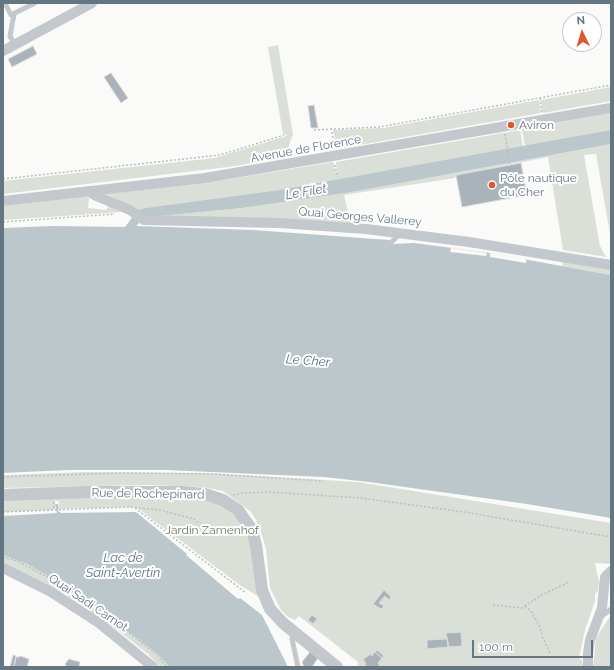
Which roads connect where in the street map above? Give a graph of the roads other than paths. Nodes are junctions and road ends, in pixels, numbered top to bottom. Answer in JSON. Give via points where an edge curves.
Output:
{"nodes":[{"id":1,"x":5,"y":3,"type":"edge"},
{"id":2,"x":35,"y":3,"type":"edge"},
{"id":3,"x":92,"y":3,"type":"edge"},
{"id":4,"x":14,"y":14,"type":"junction"},
{"id":5,"x":15,"y":45,"type":"junction"},
{"id":6,"x":3,"y":51,"type":"edge"},
{"id":7,"x":611,"y":108,"type":"edge"},
{"id":8,"x":88,"y":191,"type":"junction"},
{"id":9,"x":3,"y":201,"type":"edge"},
{"id":10,"x":400,"y":233,"type":"junction"},
{"id":11,"x":386,"y":247,"type":"dead end"},
{"id":12,"x":611,"y":265,"type":"edge"},
{"id":13,"x":3,"y":495,"type":"edge"},
{"id":14,"x":3,"y":568,"type":"edge"},
{"id":15,"x":611,"y":571,"type":"edge"},
{"id":16,"x":611,"y":608,"type":"edge"},
{"id":17,"x":599,"y":618,"type":"junction"},
{"id":18,"x":294,"y":633,"type":"junction"},
{"id":19,"x":153,"y":667,"type":"edge"},
{"id":20,"x":298,"y":667,"type":"edge"},
{"id":21,"x":338,"y":667,"type":"edge"},
{"id":22,"x":588,"y":667,"type":"edge"}],
"edges":[{"from":1,"to":4,"type":"lane","via":[[11,15]]},
{"from":2,"to":4,"type":"lane"},
{"from":3,"to":5,"type":"street"},
{"from":4,"to":5,"type":"lane","via":[[10,36]]},
{"from":5,"to":6,"type":"street"},
{"from":7,"to":8,"type":"street","name":"Avenue de Florence","via":[[205,178]]},
{"from":8,"to":9,"type":"street","name":"Avenue de Florence"},
{"from":8,"to":10,"type":"street","name":"Quai Georges Vallerey","via":[[130,210],[144,220],[279,223]]},
{"from":10,"to":11,"type":"lane"},
{"from":10,"to":12,"type":"street","name":"Quai Georges Vallerey"},
{"from":13,"to":18,"type":"street","name":"Rue de Rochepinard","via":[[180,492],[205,494],[223,500],[238,510],[248,522],[254,537],[263,596],[276,616]]},
{"from":14,"to":19,"type":"street","name":"Quai Sadi Carnot","via":[[51,592],[99,623]]},
{"from":15,"to":17,"type":"street","via":[[605,577],[605,596]]},
{"from":16,"to":17,"type":"lane"},
{"from":17,"to":22,"type":"street","via":[[590,640]]},
{"from":18,"to":20,"type":"lane","via":[[292,639]]},
{"from":18,"to":21,"type":"street","name":"Rue de Rochepinard"}]}
